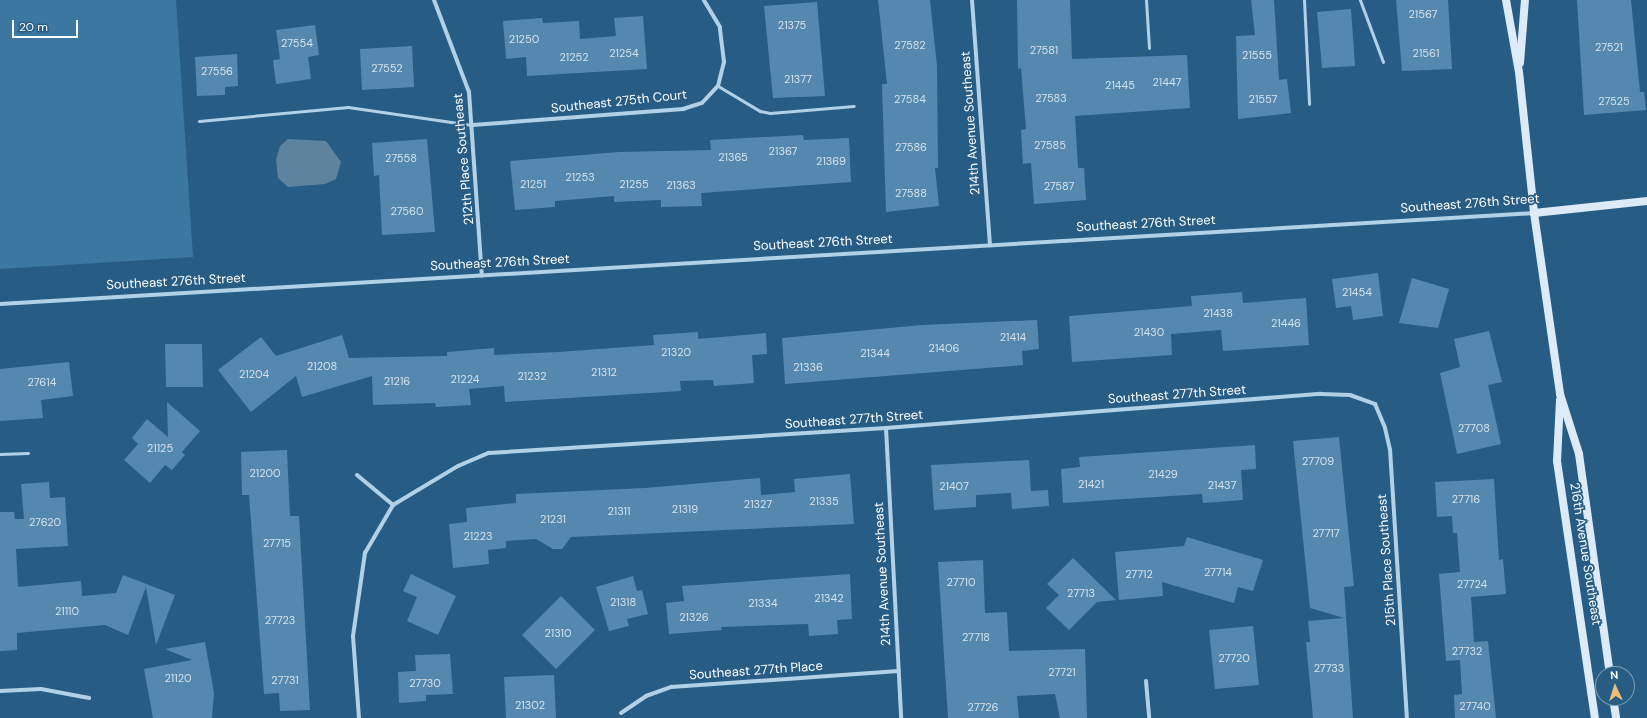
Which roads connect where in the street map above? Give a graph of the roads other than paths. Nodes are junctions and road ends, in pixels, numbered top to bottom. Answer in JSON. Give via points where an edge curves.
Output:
{"nodes":[{"id":1,"x":434,"y":0,"type":"edge"},
{"id":2,"x":704,"y":0,"type":"edge"},
{"id":3,"x":972,"y":0,"type":"edge"},
{"id":4,"x":1146,"y":0,"type":"edge"},
{"id":5,"x":1304,"y":0,"type":"edge"},
{"id":6,"x":1360,"y":0,"type":"edge"},
{"id":7,"x":1506,"y":0,"type":"edge"},
{"id":8,"x":1525,"y":0,"type":"edge"},
{"id":9,"x":1149,"y":48,"type":"dead end"},
{"id":10,"x":1383,"y":62,"type":"dead end"},
{"id":11,"x":1519,"y":72,"type":"junction"},
{"id":12,"x":718,"y":86,"type":"junction"},
{"id":13,"x":1309,"y":104,"type":"dead end"},
{"id":14,"x":854,"y":106,"type":"dead end"},
{"id":15,"x":199,"y":121,"type":"dead end"},
{"id":16,"x":472,"y":125,"type":"junction"},
{"id":17,"x":1647,"y":201,"type":"edge"},
{"id":18,"x":1534,"y":213,"type":"junction"},
{"id":19,"x":990,"y":245,"type":"junction"},
{"id":20,"x":482,"y":276,"type":"junction"},
{"id":21,"x":0,"y":304,"type":"edge"},
{"id":22,"x":1560,"y":394,"type":"junction"},
{"id":23,"x":1375,"y":404,"type":"joint"},
{"id":24,"x":886,"y":428,"type":"junction"},
{"id":25,"x":28,"y":453,"type":"dead end"},
{"id":26,"x":0,"y":454,"type":"edge"},
{"id":27,"x":357,"y":475,"type":"dead end"},
{"id":28,"x":393,"y":505,"type":"junction"},
{"id":29,"x":1609,"y":666,"type":"edge"},
{"id":30,"x":898,"y":671,"type":"junction"},
{"id":31,"x":1146,"y":681,"type":"dead end"},
{"id":32,"x":0,"y":691,"type":"edge"},
{"id":33,"x":89,"y":698,"type":"dead end"},
{"id":34,"x":1614,"y":706,"type":"edge"},
{"id":35,"x":622,"y":713,"type":"dead end"},
{"id":36,"x":359,"y":718,"type":"edge"},
{"id":37,"x":901,"y":718,"type":"edge"},
{"id":38,"x":1149,"y":718,"type":"edge"},
{"id":39,"x":1407,"y":718,"type":"edge"},
{"id":40,"x":1595,"y":718,"type":"edge"},
{"id":41,"x":1616,"y":718,"type":"edge"}],
"edges":[{"from":1,"to":16,"type":"street","name":"212th Place Southeast","via":[[462,66],[469,92]]},
{"from":2,"to":12,"type":"street","name":"Southeast 275th Court","via":[[720,27],[724,62]]},
{"from":3,"to":19,"type":"street","name":"214th Avenue Southeast"},
{"from":4,"to":9,"type":"lane"},
{"from":5,"to":13,"type":"lane"},
{"from":6,"to":10,"type":"lane"},
{"from":7,"to":11,"type":"street","name":"216th Avenue Southeast"},
{"from":8,"to":11,"type":"street","name":"216th Avenue Southeast"},
{"from":11,"to":18,"type":"street","name":"216th Avenue Southeast"},
{"from":12,"to":14,"type":"lane","via":[[760,111],[770,113]]},
{"from":12,"to":16,"type":"street","name":"Southeast 275th Court","via":[[702,103],[684,109]]},
{"from":15,"to":16,"type":"lane","via":[[348,107]]},
{"from":16,"to":20,"type":"street","name":"212th Place Southeast"},
{"from":17,"to":18,"type":"street","name":"Southeast 276th Street"},
{"from":18,"to":19,"type":"street","name":"Southeast 276th Street"},
{"from":18,"to":22,"type":"street","name":"216th Avenue Southeast"},
{"from":19,"to":20,"type":"street","name":"Southeast 276th Street"},
{"from":20,"to":21,"type":"street","name":"Southeast 276th Street"},
{"from":22,"to":29,"type":"street","name":"216th Avenue Southeast","via":[[1578,454]]},
{"from":22,"to":40,"type":"street","name":"216th Avenue Southeast","via":[[1558,460]]},
{"from":23,"to":24,"type":"street","name":"Southeast 277th Street","via":[[1350,395],[1321,394]]},
{"from":23,"to":39,"type":"street","name":"215th Place Southeast","via":[[1390,449]]},
{"from":24,"to":28,"type":"street","name":"Southeast 277th Street","via":[[489,453],[458,466]]},
{"from":24,"to":30,"type":"street","name":"214th Avenue Southeast"},
{"from":25,"to":26,"type":"lane"},
{"from":27,"to":28,"type":"street"},
{"from":28,"to":36,"type":"street","via":[[365,554],[358,589],[354,636]]},
{"from":30,"to":35,"type":"street","name":"Southeast 277th Place","via":[[671,687],[646,696]]},
{"from":30,"to":37,"type":"street","name":"214th Avenue Southeast"},
{"from":31,"to":38,"type":"street"},
{"from":32,"to":33,"type":"street","via":[[41,689]]},
{"from":34,"to":41,"type":"street"}]}
